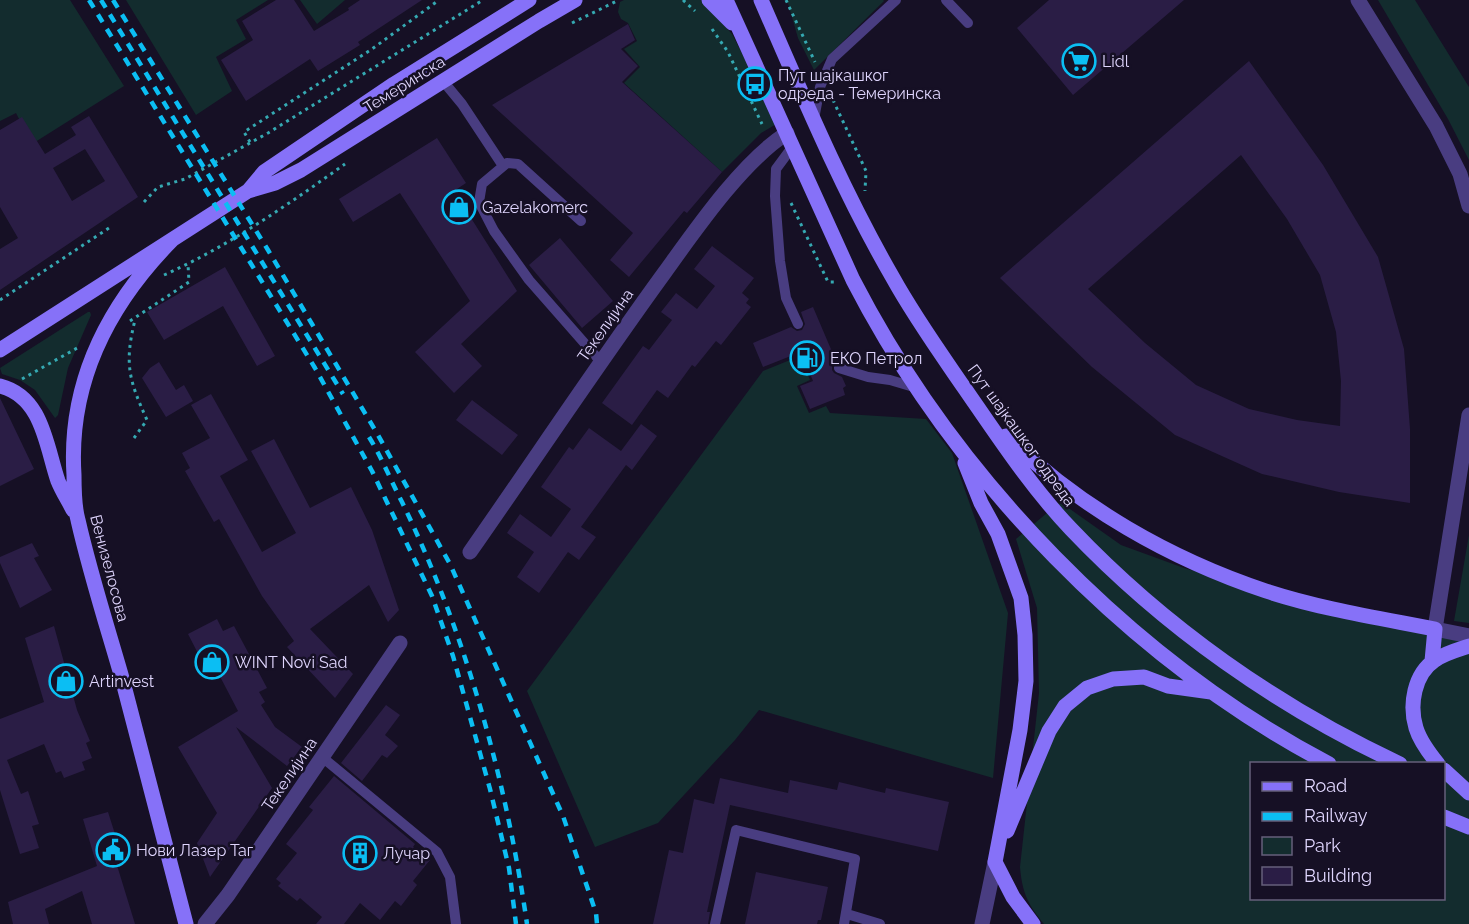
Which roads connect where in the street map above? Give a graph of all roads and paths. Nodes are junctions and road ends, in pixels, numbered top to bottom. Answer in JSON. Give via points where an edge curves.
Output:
{"nodes":[{"id":1,"x":439,"y":0,"type":"edge"},
{"id":2,"x":483,"y":0,"type":"edge"},
{"id":3,"x":529,"y":0,"type":"edge"},
{"id":4,"x":575,"y":0,"type":"edge"},
{"id":5,"x":709,"y":0,"type":"edge"},
{"id":6,"x":726,"y":0,"type":"edge"},
{"id":7,"x":761,"y":0,"type":"edge"},
{"id":8,"x":767,"y":0,"type":"edge"},
{"id":9,"x":896,"y":0,"type":"edge"},
{"id":10,"x":946,"y":0,"type":"edge"},
{"id":11,"x":1358,"y":0,"type":"edge"},
{"id":12,"x":968,"y":23,"type":"dead end"},
{"id":13,"x":771,"y":24,"type":"junction"},
{"id":14,"x":742,"y":35,"type":"junction"},
{"id":15,"x":443,"y":81,"type":"junction"},
{"id":16,"x":814,"y":119,"type":"junction"},
{"id":17,"x":790,"y":140,"type":"junction"},
{"id":18,"x":250,"y":142,"type":"junction"},
{"id":19,"x":503,"y":166,"type":"junction"},
{"id":20,"x":248,"y":191,"type":"junction"},
{"id":21,"x":144,"y":202,"type":"dead end"},
{"id":22,"x":1469,"y":206,"type":"edge"},
{"id":23,"x":581,"y":221,"type":"dead end"},
{"id":24,"x":112,"y":226,"type":"dead end"},
{"id":25,"x":172,"y":240,"type":"junction"},
{"id":26,"x":188,"y":264,"type":"dead end"},
{"id":27,"x":0,"y":300,"type":"edge"},
{"id":28,"x":798,"y":324,"type":"dead end"},
{"id":29,"x":75,"y":349,"type":"dead end"},
{"id":30,"x":0,"y":350,"type":"edge"},
{"id":31,"x":601,"y":362,"type":"junction"},
{"id":32,"x":839,"y":368,"type":"dead end"},
{"id":33,"x":20,"y":380,"type":"dead end"},
{"id":34,"x":0,"y":386,"type":"edge"},
{"id":35,"x":917,"y":388,"type":"junction"},
{"id":36,"x":980,"y":411,"type":"junction"},
{"id":37,"x":1469,"y":415,"type":"edge"},
{"id":38,"x":134,"y":438,"type":"dead end"},
{"id":39,"x":959,"y":449,"type":"junction"},
{"id":40,"x":77,"y":519,"type":"junction"},
{"id":41,"x":470,"y":552,"type":"dead end"},
{"id":42,"x":1435,"y":629,"type":"junction"},
{"id":43,"x":1469,"y":636,"type":"edge"},
{"id":44,"x":400,"y":643,"type":"dead end"},
{"id":45,"x":1469,"y":646,"type":"edge"},
{"id":46,"x":1432,"y":661,"type":"junction"},
{"id":47,"x":1212,"y":692,"type":"junction"},
{"id":48,"x":322,"y":757,"type":"junction"},
{"id":49,"x":1326,"y":762,"type":"edge"},
{"id":50,"x":1396,"y":762,"type":"edge"},
{"id":51,"x":1437,"y":762,"type":"edge"},
{"id":52,"x":1445,"y":772,"type":"edge"},
{"id":53,"x":1445,"y":785,"type":"edge"},
{"id":54,"x":1469,"y":794,"type":"edge"},
{"id":55,"x":1445,"y":818,"type":"edge"},
{"id":56,"x":1469,"y":827,"type":"edge"},
{"id":57,"x":995,"y":861,"type":"junction"},
{"id":58,"x":845,"y":919,"type":"edge"},
{"id":59,"x":186,"y":924,"type":"edge"},
{"id":60,"x":205,"y":924,"type":"edge"},
{"id":61,"x":456,"y":924,"type":"edge"},
{"id":62,"x":715,"y":924,"type":"edge"},
{"id":63,"x":880,"y":924,"type":"edge"},
{"id":64,"x":982,"y":924,"type":"edge"},
{"id":65,"x":1034,"y":924,"type":"edge"}],
"edges":[{"from":1,"to":18,"type":"path","via":[[372,50],[244,132]]},
{"from":2,"to":18,"type":"path"},
{"from":3,"to":20,"type":"main road","name":"Темеринска","via":[[394,84],[264,172]]},
{"from":4,"to":15,"type":"main road","name":"Темеринска"},
{"from":5,"to":14,"type":"main road"},
{"from":6,"to":14,"type":"main road"},
{"from":7,"to":13,"type":"main road","name":"Пут шајкашког одреда"},
{"from":8,"to":13,"type":"main road"},
{"from":9,"to":16,"type":"lane","via":[[832,60],[820,87]]},
{"from":10,"to":12,"type":"lane"},
{"from":11,"to":22,"type":"street","via":[[1436,126],[1460,174]]},
{"from":13,"to":16,"type":"main road","name":"Пут шајкашког одреда"},
{"from":14,"to":17,"type":"main road"},
{"from":15,"to":19,"type":"lane"},
{"from":15,"to":20,"type":"main road","name":"Темеринска","via":[[301,170]]},
{"from":16,"to":36,"type":"main road","name":"Пут шајкашког одреда","via":[[893,279]]},
{"from":17,"to":28,"type":"lane","via":[[776,169],[775,196],[786,298]]},
{"from":17,"to":31,"type":"street","name":"Текелијина","via":[[771,143],[719,201]]},
{"from":17,"to":35,"type":"main road","via":[[853,280]]},
{"from":18,"to":21,"type":"path","via":[[185,179],[158,187]]},
{"from":19,"to":23,"type":"lane","via":[[518,164]]},
{"from":19,"to":31,"type":"lane","via":[[482,184],[479,202],[484,215],[529,280]]},
{"from":20,"to":25,"type":"main road","name":"Темеринска"},
{"from":24,"to":27,"type":"path"},
{"from":25,"to":30,"type":"main road","name":"Темеринска"},
{"from":25,"to":40,"type":"main road","name":"Венизелосова","via":[[130,290],[101,336],[88,368],[73,442]]},
{"from":26,"to":38,"type":"path","via":[[189,282],[134,319],[129,367],[132,386],[147,420]]},
{"from":29,"to":33,"type":"path"},
{"from":31,"to":41,"type":"street","name":"Текелијина"},
{"from":32,"to":35,"type":"lane"},
{"from":34,"to":40,"type":"main road","via":[[23,399],[36,414],[59,482]]},
{"from":35,"to":39,"type":"main road"},
{"from":36,"to":42,"type":"main road","via":[[1035,464],[1127,529],[1196,564],[1267,591]]},
{"from":36,"to":50,"type":"main road","name":"Пут шајкашког одреда","via":[[1071,529],[1164,615],[1277,697]]},
{"from":37,"to":42,"type":"street"},
{"from":39,"to":47,"type":"main road","via":[[1011,512],[1108,608]]},
{"from":39,"to":57,"type":"main road","via":[[1010,563],[1021,598],[1025,635],[1026,681],[1021,720]]},
{"from":40,"to":59,"type":"main road","name":"Венизелосова"},
{"from":42,"to":43,"type":"street"},
{"from":42,"to":46,"type":"main road"},
{"from":44,"to":48,"type":"street","name":"Текелијина"},
{"from":45,"to":46,"type":"main road"},
{"from":46,"to":51,"type":"main road","via":[[1415,691],[1413,715],[1423,743]]},
{"from":47,"to":49,"type":"main road"},
{"from":47,"to":57,"type":"main road","via":[[1168,686],[1144,677],[1113,679],[1087,688],[1065,706],[1049,730]]},
{"from":48,"to":60,"type":"street","name":"Текелијина"},
{"from":48,"to":61,"type":"lane","via":[[437,852],[450,877]]},
{"from":52,"to":54,"type":"main road"},
{"from":53,"to":54,"type":"main road"},
{"from":55,"to":56,"type":"main road"},
{"from":57,"to":64,"type":"street"},
{"from":57,"to":65,"type":"main road","via":[[1013,897]]},
{"from":58,"to":62,"type":"lane","via":[[855,859],[736,830]]},
{"from":58,"to":63,"type":"lane"}]}
